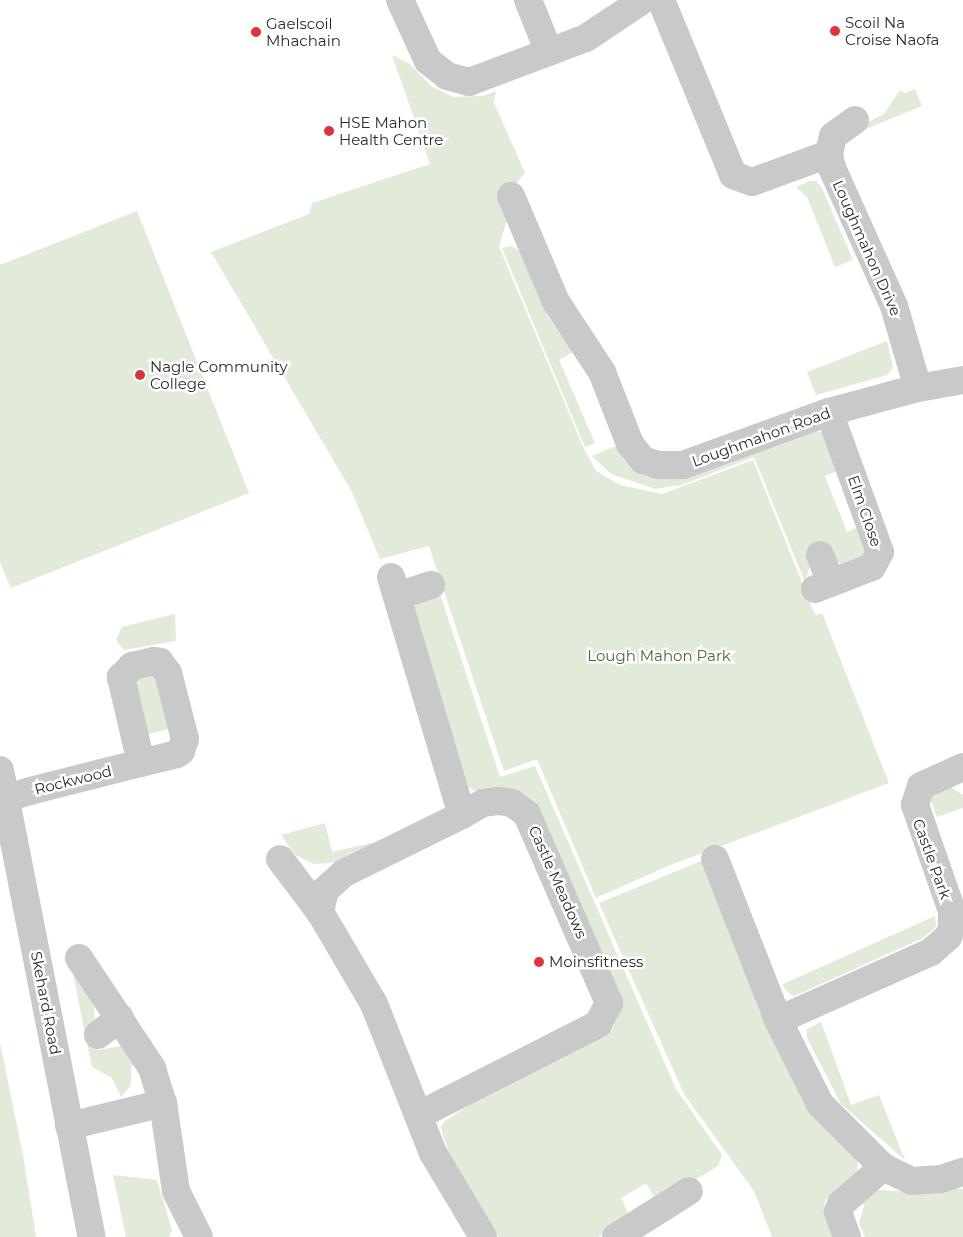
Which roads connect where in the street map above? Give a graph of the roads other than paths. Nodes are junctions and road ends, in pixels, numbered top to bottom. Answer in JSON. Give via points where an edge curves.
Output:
{"nodes":[{"id":1,"x":400,"y":0,"type":"edge"},
{"id":2,"x":528,"y":0,"type":"edge"},
{"id":3,"x":643,"y":0,"type":"edge"},
{"id":4,"x":661,"y":0,"type":"edge"},
{"id":5,"x":549,"y":52,"type":"junction"},
{"id":6,"x":855,"y":120,"type":"dead end"},
{"id":7,"x":829,"y":154,"type":"junction"},
{"id":8,"x":511,"y":196,"type":"dead end"},
{"id":9,"x":963,"y":380,"type":"edge"},
{"id":10,"x":918,"y":388,"type":"junction"},
{"id":11,"x":829,"y":412,"type":"junction"},
{"id":12,"x":820,"y":555,"type":"dead end"},
{"id":13,"x":431,"y":585,"type":"dead end"},
{"id":14,"x":141,"y":763,"type":"dead end"},
{"id":15,"x":963,"y":767,"type":"edge"},
{"id":16,"x":0,"y":770,"type":"edge"},
{"id":17,"x":6,"y":798,"type":"junction"},
{"id":18,"x":462,"y":815,"type":"junction"},
{"id":19,"x":280,"y":858,"type":"dead end"},
{"id":20,"x":715,"y":859,"type":"dead end"},
{"id":21,"x":320,"y":912,"type":"junction"},
{"id":22,"x":79,"y":958,"type":"dead end"},
{"id":23,"x":120,"y":1018,"type":"junction"},
{"id":24,"x":778,"y":1020,"type":"junction"},
{"id":25,"x":98,"y":1035,"type":"dead end"},
{"id":26,"x":163,"y":1102,"type":"junction"},
{"id":27,"x":419,"y":1115,"type":"junction"},
{"id":28,"x":70,"y":1126,"type":"junction"},
{"id":29,"x":884,"y":1167,"type":"junction"},
{"id":30,"x":963,"y":1172,"type":"edge"},
{"id":31,"x":689,"y":1191,"type":"dead end"},
{"id":32,"x":92,"y":1237,"type":"edge"},
{"id":33,"x":200,"y":1237,"type":"edge"},
{"id":34,"x":483,"y":1237,"type":"edge"},
{"id":35,"x":616,"y":1237,"type":"edge"},
{"id":36,"x":847,"y":1237,"type":"edge"}],
"edges":[{"from":1,"to":5,"type":"street","via":[[428,61],[457,81],[480,79]]},
{"from":2,"to":5,"type":"street"},
{"from":3,"to":5,"type":"street","via":[[599,32]]},
{"from":4,"to":7,"type":"street","via":[[728,168],[746,182]]},
{"from":6,"to":7,"type":"street","via":[[833,136]]},
{"from":7,"to":10,"type":"street","name":"Loughmahon Drive","via":[[832,168],[894,306]]},
{"from":8,"to":11,"type":"street","name":"Loughmahon Road","via":[[556,302],[599,366],[630,444],[643,460],[658,465],[683,465]]},
{"from":9,"to":10,"type":"street","name":"Loughmahon Road"},
{"from":10,"to":11,"type":"street","name":"Loughmahon Road"},
{"from":11,"to":12,"type":"street","name":"Elm Close","via":[[880,552],[872,567],[823,586]]},
{"from":13,"to":18,"type":"street","via":[[394,586]]},
{"from":14,"to":17,"type":"street","name":"Rockwood"},
{"from":15,"to":24,"type":"street","name":"Castle Park","via":[[921,786],[914,805],[952,911],[952,928],[948,937],[930,952]]},
{"from":16,"to":17,"type":"street","name":"Skehard Road"},
{"from":17,"to":28,"type":"street","name":"Skehard Road"},
{"from":18,"to":21,"type":"street","name":"Castle Meadows","via":[[344,873],[325,890]]},
{"from":18,"to":27,"type":"street","name":"Castle Meadows","via":[[483,804],[499,801],[512,803],[527,814],[609,1003],[598,1024]]},
{"from":19,"to":21,"type":"street"},
{"from":20,"to":24,"type":"street"},
{"from":21,"to":27,"type":"street","via":[[382,1019]]},
{"from":22,"to":23,"type":"street"},
{"from":23,"to":25,"type":"street"},
{"from":23,"to":26,"type":"street","via":[[152,1068]]},
{"from":24,"to":29,"type":"street","via":[[820,1104]]},
{"from":26,"to":28,"type":"street"},
{"from":26,"to":33,"type":"street","via":[[176,1191]]},
{"from":27,"to":34,"type":"street","via":[[433,1153]]},
{"from":28,"to":32,"type":"street","name":"Skehard Road"},
{"from":29,"to":30,"type":"street","via":[[912,1181],[941,1179]]},
{"from":29,"to":36,"type":"street","via":[[841,1204],[838,1212]]},
{"from":31,"to":35,"type":"street"}]}
